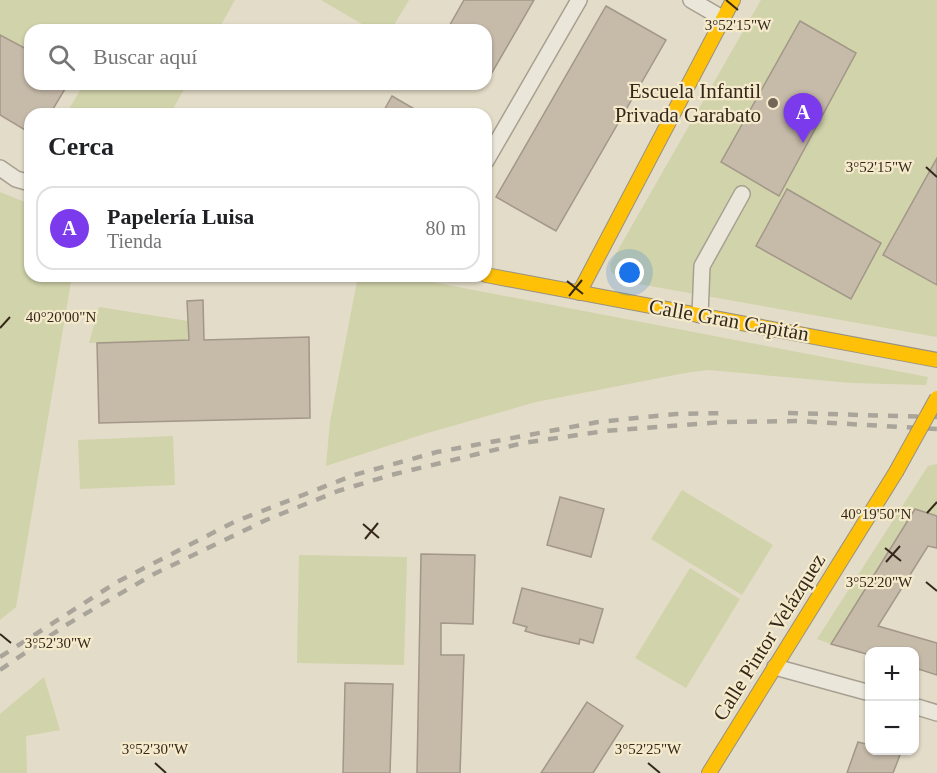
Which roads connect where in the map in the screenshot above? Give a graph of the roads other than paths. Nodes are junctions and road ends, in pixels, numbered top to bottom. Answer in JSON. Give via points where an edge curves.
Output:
{"nodes":[{"id":1,"x":579,"y":0,"type":"edge"},
{"id":2,"x":691,"y":0,"type":"edge"},
{"id":3,"x":733,"y":0,"type":"edge"},
{"id":4,"x":723,"y":18,"type":"junction"},
{"id":5,"x":492,"y":151,"type":"edge"},
{"id":6,"x":0,"y":168,"type":"edge"},
{"id":7,"x":24,"y":181,"type":"edge"},
{"id":8,"x":742,"y":194,"type":"dead end"},
{"id":9,"x":492,"y":276,"type":"edge"},
{"id":10,"x":579,"y":293,"type":"junction"},
{"id":11,"x":700,"y":315,"type":"junction"},
{"id":12,"x":937,"y":360,"type":"edge"},
{"id":13,"x":937,"y":398,"type":"edge"},
{"id":14,"x":775,"y":667,"type":"junction"},
{"id":15,"x":865,"y":692,"type":"edge"},
{"id":16,"x":919,"y":707,"type":"edge"},
{"id":17,"x":937,"y":712,"type":"edge"},
{"id":18,"x":710,"y":773,"type":"edge"}],
"edges":[{"from":1,"to":5,"type":"street"},
{"from":2,"to":4,"type":"street"},
{"from":3,"to":4,"type":"street"},
{"from":4,"to":10,"type":"street"},
{"from":6,"to":7,"type":"street"},
{"from":8,"to":11,"type":"street","via":[[702,266]]},
{"from":9,"to":10,"type":"street","name":"Calle Gran Capitán"},
{"from":10,"to":11,"type":"street","name":"Calle Gran Capitán"},
{"from":11,"to":12,"type":"street","name":"Calle Gran Capitán"},
{"from":13,"to":14,"type":"street","name":"Calle Pintor Velázquez","bridge":true,"via":[[896,472]]},
{"from":14,"to":15,"type":"street"},
{"from":14,"to":18,"type":"street","name":"Calle Pintor Velázquez"},
{"from":16,"to":17,"type":"street"}]}
